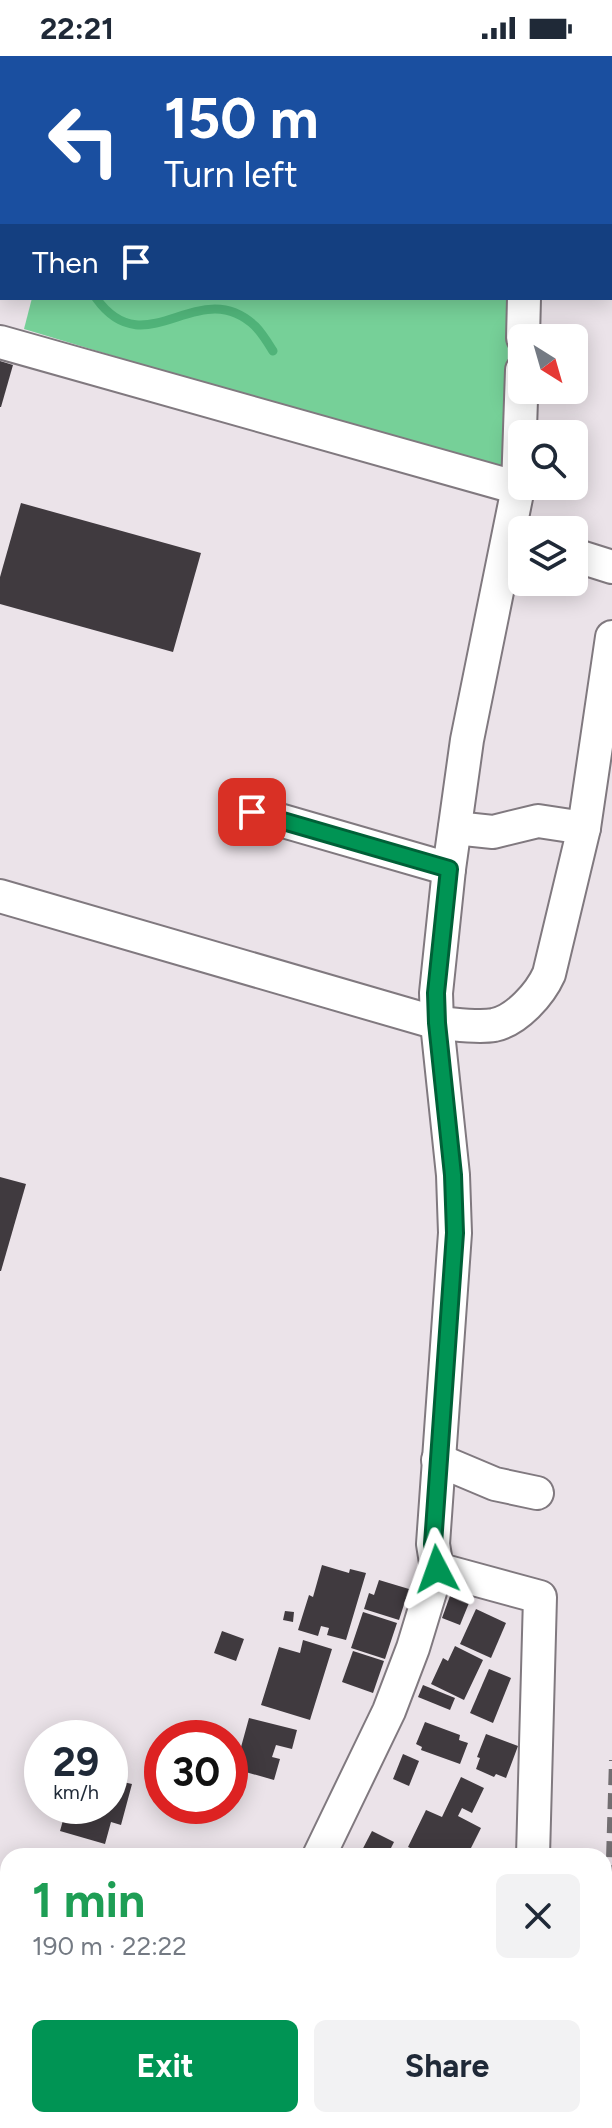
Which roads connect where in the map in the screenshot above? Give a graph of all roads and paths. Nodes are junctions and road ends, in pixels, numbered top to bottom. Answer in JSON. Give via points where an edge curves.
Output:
{"nodes":[{"id":1,"x":524,"y":300,"type":"edge"},
{"id":2,"x":523,"y":324,"type":"edge"},
{"id":3,"x":0,"y":342,"type":"edge"},
{"id":4,"x":508,"y":485,"type":"edge"},
{"id":5,"x":588,"y":559,"type":"edge"},
{"id":6,"x":508,"y":567,"type":"edge"},
{"id":7,"x":612,"y":567,"type":"edge"},
{"id":8,"x":612,"y":637,"type":"edge"},
{"id":9,"x":252,"y":812,"type":"dead end"},
{"id":10,"x":455,"y":828,"type":"junction"},
{"id":11,"x":584,"y":828,"type":"junction"},
{"id":12,"x":449,"y":869,"type":"junction"},
{"id":13,"x":0,"y":896,"type":"edge"},
{"id":14,"x":437,"y":1023,"type":"junction"},
{"id":15,"x":438,"y":1460,"type":"junction"},
{"id":16,"x":537,"y":1493,"type":"dead end"},
{"id":17,"x":437,"y":1569,"type":"junction"},
{"id":18,"x":323,"y":1848,"type":"edge"},
{"id":19,"x":533,"y":1848,"type":"edge"}],
"edges":[{"from":1,"to":2,"type":"street"},
{"from":3,"to":4,"type":"street"},
{"from":5,"to":7,"type":"street"},
{"from":6,"to":10,"type":"street","via":[[467,740]]},
{"from":8,"to":11,"type":"street"},
{"from":9,"to":12,"type":"street"},
{"from":10,"to":11,"type":"street","via":[[493,832],[538,821]]},
{"from":10,"to":12,"type":"street"},
{"from":11,"to":14,"type":"street","via":[[543,986],[505,1021]]},
{"from":12,"to":14,"type":"street"},
{"from":13,"to":14,"type":"street"},
{"from":14,"to":15,"type":"street","via":[[455,1233]]},
{"from":15,"to":16,"type":"street","via":[[495,1484]]},
{"from":15,"to":17,"type":"street","via":[[433,1544]]},
{"from":17,"to":18,"type":"street","via":[[389,1711]]},
{"from":17,"to":19,"type":"street","via":[[540,1597]]}]}
